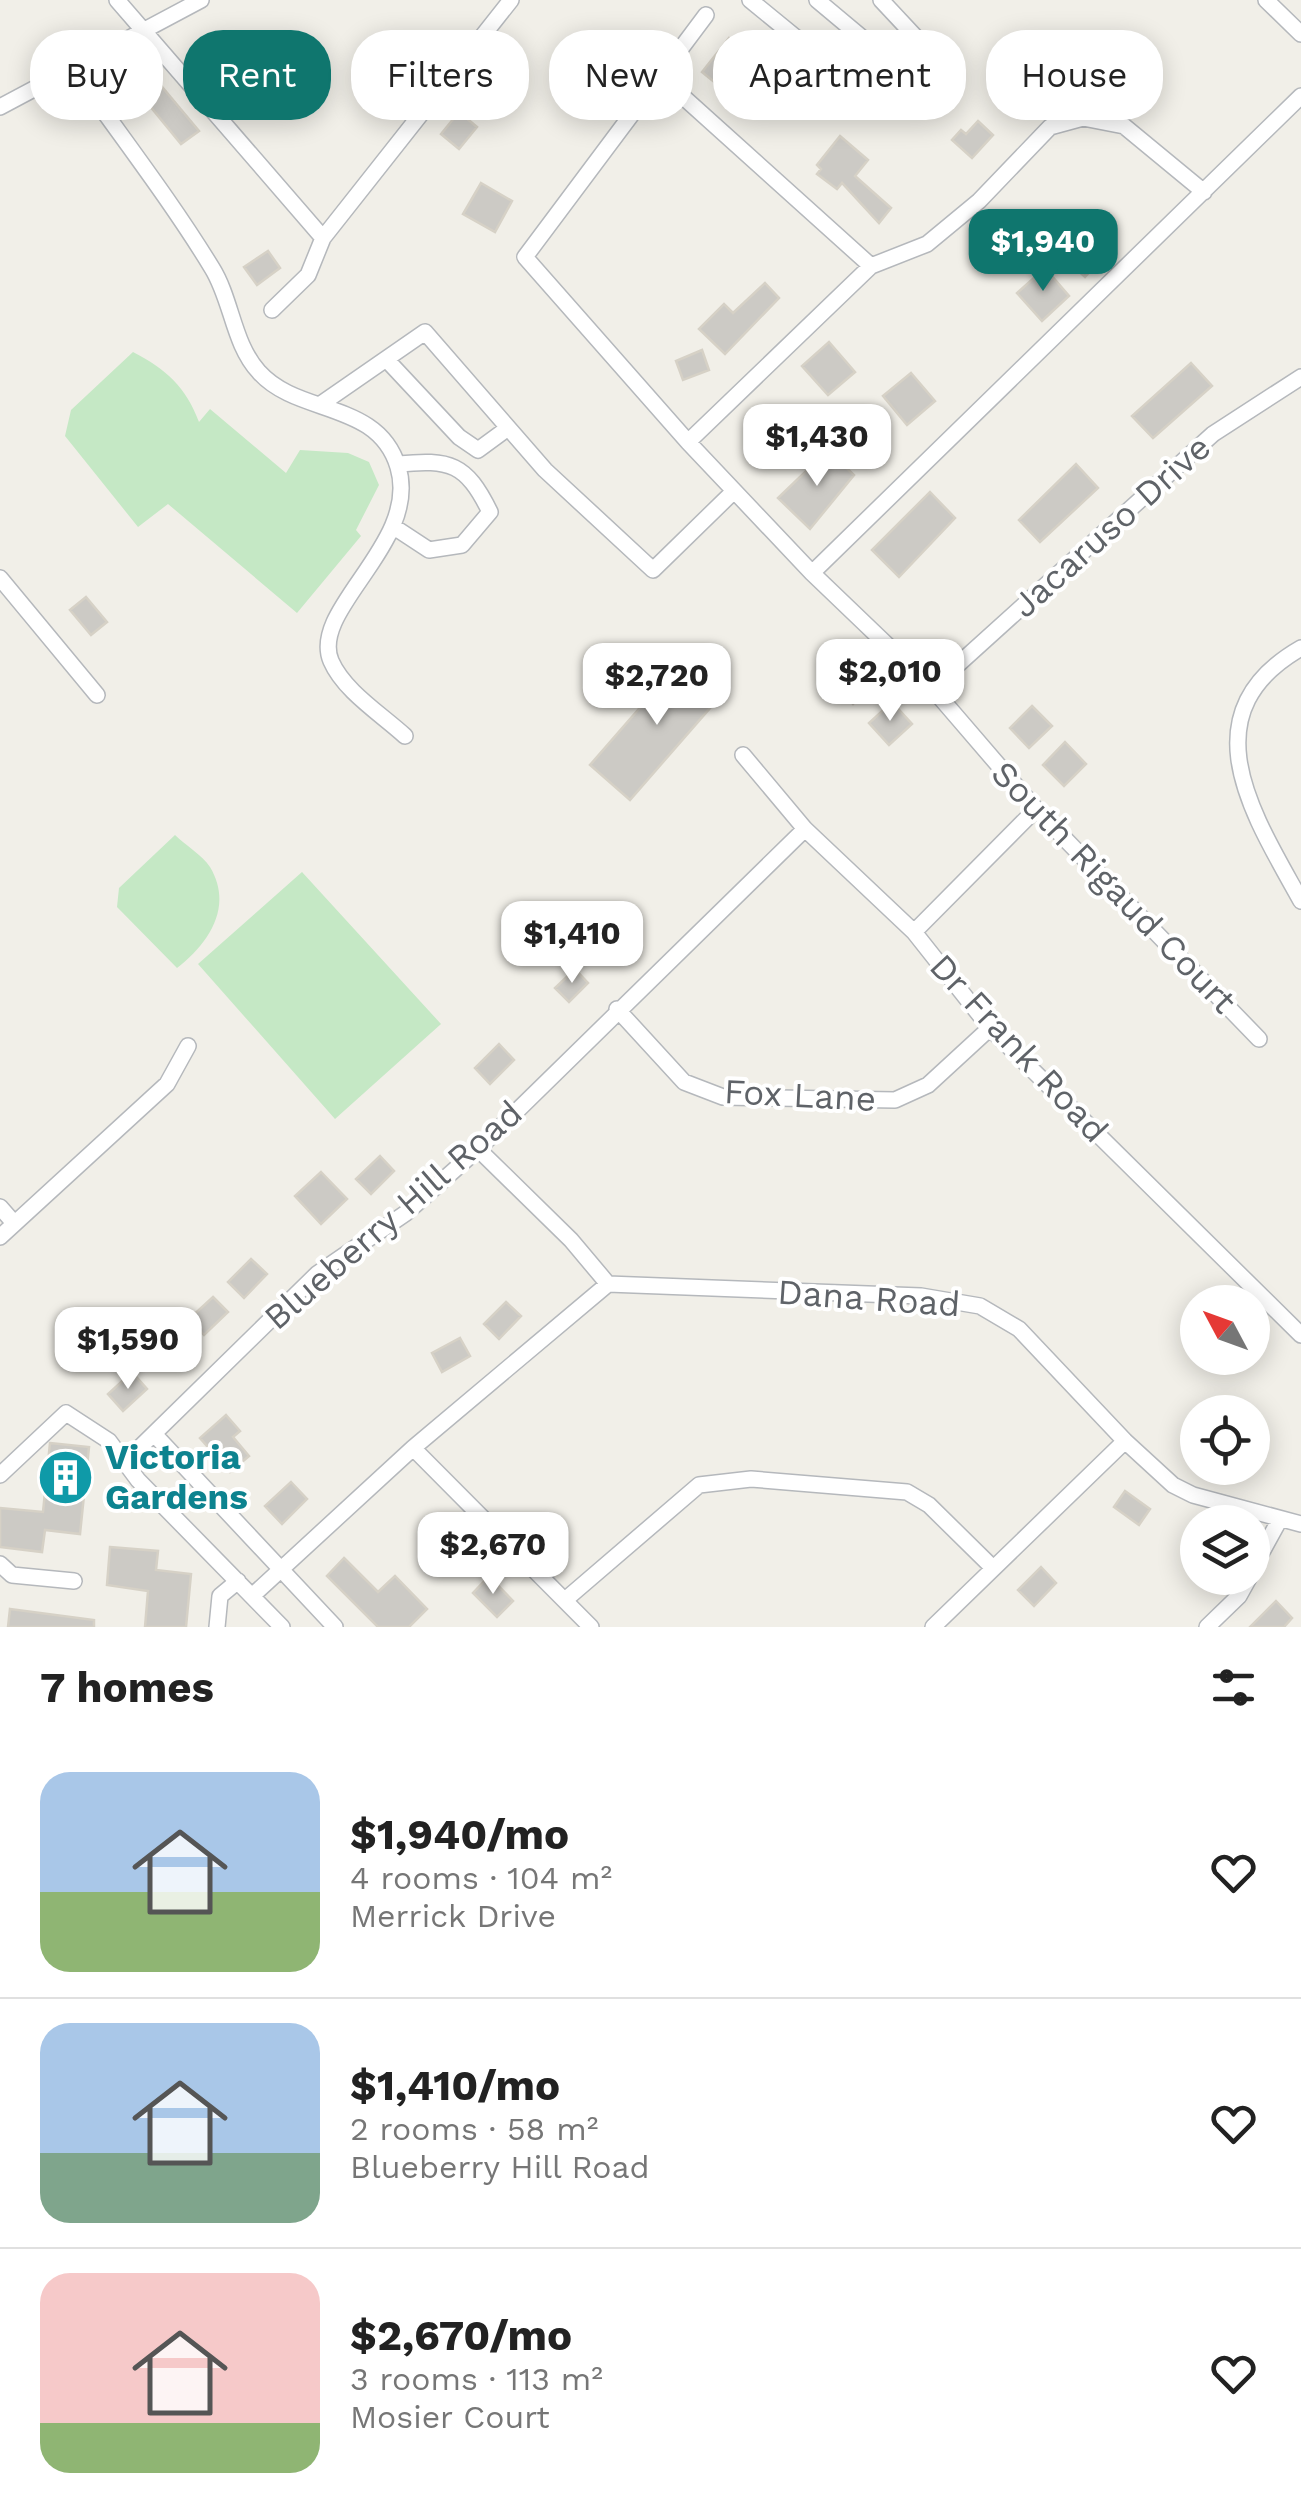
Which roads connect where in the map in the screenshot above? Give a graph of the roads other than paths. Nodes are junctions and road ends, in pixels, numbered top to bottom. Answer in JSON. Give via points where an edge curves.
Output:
{"nodes":[{"id":1,"x":117,"y":0,"type":"edge"},
{"id":2,"x":201,"y":0,"type":"edge"},
{"id":3,"x":511,"y":0,"type":"edge"},
{"id":4,"x":750,"y":0,"type":"edge"},
{"id":5,"x":817,"y":0,"type":"edge"},
{"id":6,"x":881,"y":0,"type":"edge"},
{"id":7,"x":1266,"y":0,"type":"edge"},
{"id":8,"x":706,"y":16,"type":"dead end"},
{"id":9,"x":143,"y":30,"type":"edge"},
{"id":10,"x":148,"y":30,"type":"edge"},
{"id":11,"x":786,"y":30,"type":"edge"},
{"id":12,"x":853,"y":30,"type":"edge"},
{"id":13,"x":909,"y":30,"type":"edge"},
{"id":14,"x":693,"y":33,"type":"edge"},
{"id":15,"x":1301,"y":34,"type":"edge"},
{"id":16,"x":163,"y":53,"type":"edge"},
{"id":17,"x":30,"y":92,"type":"edge"},
{"id":18,"x":1301,"y":96,"type":"edge"},
{"id":19,"x":693,"y":106,"type":"edge"},
{"id":20,"x":0,"y":108,"type":"edge"},
{"id":21,"x":109,"y":120,"type":"edge"},
{"id":22,"x":627,"y":120,"type":"edge"},
{"id":23,"x":1204,"y":192,"type":"junction"},
{"id":24,"x":323,"y":238,"type":"junction"},
{"id":25,"x":872,"y":266,"type":"junction"},
{"id":26,"x":272,"y":310,"type":"dead end"},
{"id":27,"x":386,"y":359,"type":"junction"},
{"id":28,"x":1301,"y":377,"type":"edge"},
{"id":29,"x":321,"y":404,"type":"junction"},
{"id":30,"x":508,"y":428,"type":"junction"},
{"id":31,"x":688,"y":442,"type":"junction"},
{"id":32,"x":398,"y":464,"type":"junction"},
{"id":33,"x":734,"y":491,"type":"junction"},
{"id":34,"x":394,"y":527,"type":"junction"},
{"id":35,"x":812,"y":573,"type":"junction"},
{"id":36,"x":0,"y":578,"type":"edge"},
{"id":37,"x":1301,"y":648,"type":"edge"},
{"id":38,"x":932,"y":688,"type":"junction"},
{"id":39,"x":97,"y":694,"type":"dead end"},
{"id":40,"x":405,"y":736,"type":"dead end"},
{"id":41,"x":744,"y":755,"type":"dead end"},
{"id":42,"x":1036,"y":809,"type":"junction"},
{"id":43,"x":804,"y":829,"type":"junction"},
{"id":44,"x":1301,"y":901,"type":"edge"},
{"id":45,"x":914,"y":932,"type":"junction"},
{"id":46,"x":617,"y":1009,"type":"junction"},
{"id":47,"x":990,"y":1028,"type":"junction"},
{"id":48,"x":1259,"y":1039,"type":"dead end"},
{"id":49,"x":188,"y":1046,"type":"dead end"},
{"id":50,"x":478,"y":1150,"type":"junction"},
{"id":51,"x":0,"y":1207,"type":"edge"},
{"id":52,"x":14,"y":1223,"type":"junction"},
{"id":53,"x":0,"y":1236,"type":"edge"},
{"id":54,"x":608,"y":1284,"type":"junction"},
{"id":55,"x":1301,"y":1336,"type":"edge"},
{"id":56,"x":154,"y":1434,"type":"junction"},
{"id":57,"x":1125,"y":1441,"type":"junction"},
{"id":58,"x":412,"y":1448,"type":"junction"},
{"id":59,"x":125,"y":1462,"type":"junction"},
{"id":60,"x":0,"y":1475,"type":"edge"},
{"id":61,"x":1280,"y":1519,"type":"junction"},
{"id":62,"x":1301,"y":1524,"type":"edge"},
{"id":63,"x":1270,"y":1537,"type":"edge"},
{"id":64,"x":0,"y":1564,"type":"edge"},
{"id":65,"x":992,"y":1567,"type":"junction"},
{"id":66,"x":282,"y":1568,"type":"junction"},
{"id":67,"x":74,"y":1581,"type":"dead end"},
{"id":68,"x":238,"y":1581,"type":"junction"},
{"id":69,"x":1239,"y":1595,"type":"edge"},
{"id":70,"x":252,"y":1596,"type":"junction"},
{"id":71,"x":565,"y":1600,"type":"junction"},
{"id":72,"x":217,"y":1627,"type":"edge"},
{"id":73,"x":282,"y":1627,"type":"edge"},
{"id":74,"x":335,"y":1627,"type":"edge"},
{"id":75,"x":590,"y":1627,"type":"edge"},
{"id":76,"x":933,"y":1627,"type":"edge"},
{"id":77,"x":1207,"y":1627,"type":"edge"}],
"edges":[{"from":1,"to":9,"type":"street"},
{"from":2,"to":10,"type":"street"},
{"from":3,"to":24,"type":"street"},
{"from":4,"to":11,"type":"street"},
{"from":5,"to":12,"type":"street"},
{"from":6,"to":13,"type":"street"},
{"from":7,"to":15,"type":"street"},
{"from":8,"to":14,"type":"street"},
{"from":16,"to":24,"type":"street"},
{"from":17,"to":20,"type":"street"},
{"from":18,"to":23,"type":"street"},
{"from":19,"to":25,"type":"street"},
{"from":21,"to":29,"type":"street","via":[[215,272],[248,357],[272,384]]},
{"from":22,"to":31,"type":"street","name":"South Rigaud Court","via":[[525,257]]},
{"from":23,"to":25,"type":"street","via":[[1124,126],[1083,118],[1041,134],[928,244]]},
{"from":23,"to":35,"type":"street"},
{"from":24,"to":26,"type":"street","via":[[308,275]]},
{"from":25,"to":31,"type":"street"},
{"from":27,"to":29,"type":"street"},
{"from":27,"to":30,"type":"street","via":[[478,450]]},
{"from":27,"to":30,"type":"street","via":[[425,332]]},
{"from":28,"to":38,"type":"street","name":"Jacaruso Drive","via":[[1212,434]]},
{"from":29,"to":32,"type":"street","via":[[363,422]]},
{"from":30,"to":33,"type":"street","via":[[653,570]]},
{"from":31,"to":33,"type":"street","name":"South Rigaud Court"},
{"from":32,"to":34,"type":"street","via":[[402,493]]},
{"from":32,"to":34,"type":"street","via":[[440,460],[474,478],[490,512],[462,545],[429,550]]},
{"from":33,"to":35,"type":"street","name":"South Rigaud Court"},
{"from":34,"to":40,"type":"street","via":[[331,630],[329,657],[342,680]]},
{"from":35,"to":38,"type":"street","name":"South Rigaud Court"},
{"from":36,"to":39,"type":"street"},
{"from":37,"to":44,"type":"street","via":[[1271,666],[1250,696],[1239,727],[1238,768],[1250,806]]},
{"from":38,"to":42,"type":"street","name":"South Rigaud Court"},
{"from":41,"to":43,"type":"street","name":"Dr Frank Road"},
{"from":42,"to":45,"type":"street"},
{"from":42,"to":48,"type":"street","name":"South Rigaud Court"},
{"from":43,"to":45,"type":"street","name":"Dr Frank Road"},
{"from":43,"to":46,"type":"street","name":"Blueberry Hill Road"},
{"from":45,"to":47,"type":"street","name":"Dr Frank Road"},
{"from":46,"to":47,"type":"street","name":"Fox Lane","via":[[684,1082],[722,1097],[895,1100],[928,1085]]},
{"from":46,"to":50,"type":"street","name":"Blueberry Hill Road"},
{"from":47,"to":55,"type":"street","name":"Dr Frank Road"},
{"from":49,"to":52,"type":"street","via":[[167,1084]]},
{"from":50,"to":54,"type":"street"},
{"from":50,"to":56,"type":"street","name":"Blueberry Hill Road","via":[[406,1213],[318,1274]]},
{"from":51,"to":52,"type":"street"},
{"from":52,"to":53,"type":"street"},
{"from":54,"to":57,"type":"street","name":"Dana Road","via":[[922,1296],[980,1306],[1020,1329]]},
{"from":54,"to":58,"type":"street"},
{"from":56,"to":59,"type":"street","name":"Blueberry Hill Road"},
{"from":56,"to":66,"type":"street"},
{"from":57,"to":61,"type":"street","name":"Dana Road","via":[[1193,1495]]},
{"from":57,"to":65,"type":"street"},
{"from":58,"to":66,"type":"street"},
{"from":58,"to":71,"type":"street"},
{"from":59,"to":60,"type":"street","via":[[108,1441],[66,1413]]},
{"from":59,"to":68,"type":"street"},
{"from":61,"to":62,"type":"street","name":"Dana Road"},
{"from":61,"to":63,"type":"street"},
{"from":64,"to":67,"type":"street","via":[[12,1575]]},
{"from":65,"to":71,"type":"street","via":[[907,1492],[751,1480],[699,1486]]},
{"from":65,"to":76,"type":"street"},
{"from":66,"to":70,"type":"street"},
{"from":66,"to":74,"type":"street"},
{"from":68,"to":70,"type":"street"},
{"from":68,"to":72,"type":"street","via":[[220,1596]]},
{"from":69,"to":77,"type":"street"},
{"from":70,"to":73,"type":"street"},
{"from":71,"to":75,"type":"street"}]}
